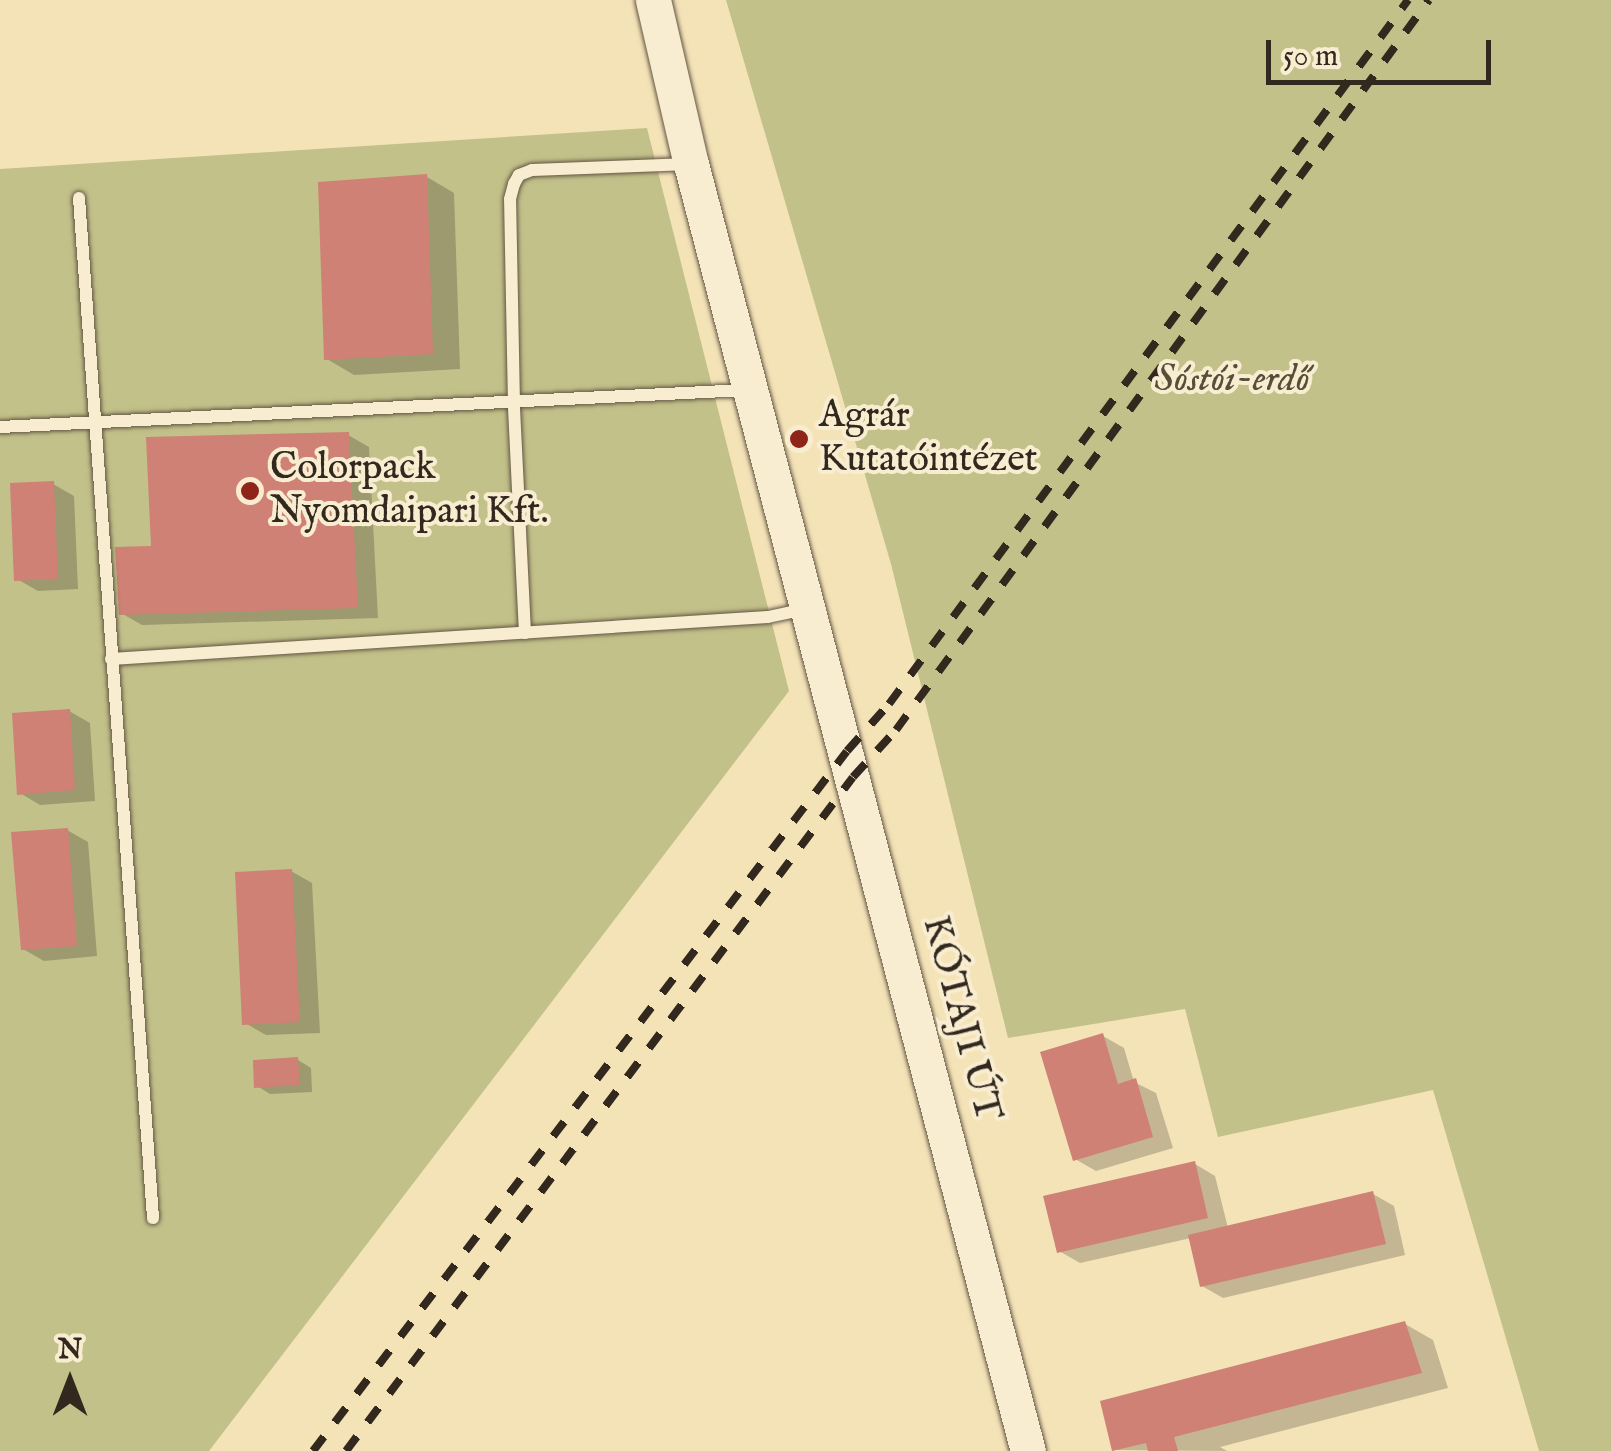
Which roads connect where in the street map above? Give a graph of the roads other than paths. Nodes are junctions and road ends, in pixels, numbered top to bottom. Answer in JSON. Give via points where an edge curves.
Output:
{"nodes":[{"id":1,"x":652,"y":0,"type":"edge"},
{"id":2,"x":690,"y":164,"type":"junction"},
{"id":3,"x":79,"y":198,"type":"dead end"},
{"id":4,"x":753,"y":390,"type":"junction"},
{"id":5,"x":514,"y":405,"type":"junction"},
{"id":6,"x":93,"y":422,"type":"junction"},
{"id":7,"x":0,"y":427,"type":"edge"},
{"id":8,"x":810,"y":608,"type":"junction"},
{"id":9,"x":525,"y":634,"type":"junction"},
{"id":10,"x":111,"y":659,"type":"junction"},
{"id":11,"x":152,"y":1218,"type":"dead end"},
{"id":12,"x":1028,"y":1451,"type":"edge"}],
"edges":[{"from":1,"to":2,"type":"main road","name":"KÓTAJI ÚT"},
{"from":2,"to":4,"type":"main road","name":"KÓTAJI ÚT"},
{"from":2,"to":5,"type":"lane","via":[[520,175],[510,199]]},
{"from":3,"to":6,"type":"lane"},
{"from":4,"to":5,"type":"lane"},
{"from":4,"to":8,"type":"main road","name":"KÓTAJI ÚT"},
{"from":5,"to":6,"type":"lane"},
{"from":5,"to":9,"type":"lane"},
{"from":6,"to":7,"type":"lane"},
{"from":6,"to":10,"type":"lane"},
{"from":8,"to":9,"type":"lane","via":[[768,617]]},
{"from":8,"to":12,"type":"main road","name":"KÓTAJI ÚT"},
{"from":9,"to":10,"type":"lane"},
{"from":10,"to":11,"type":"lane"}]}
